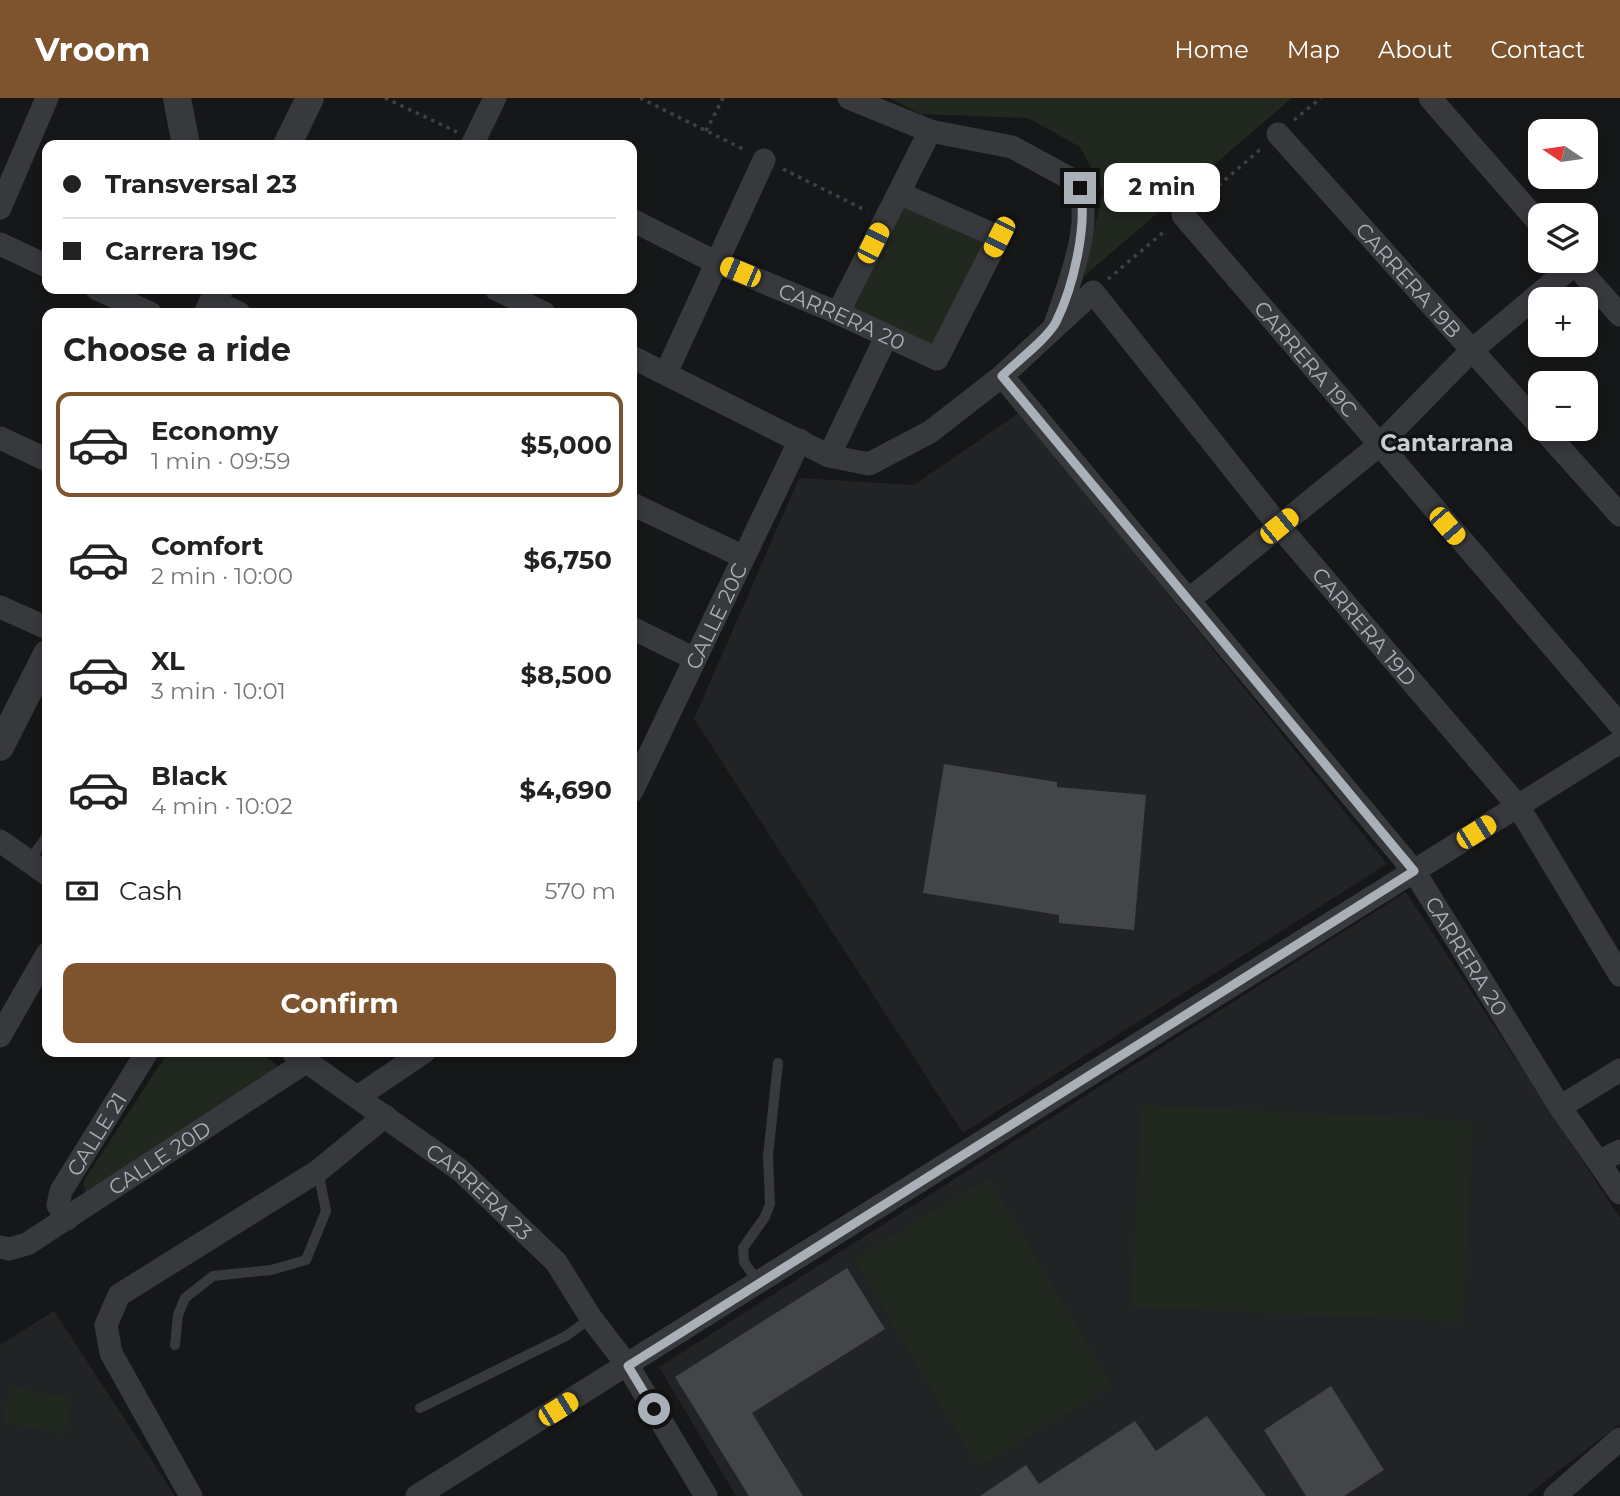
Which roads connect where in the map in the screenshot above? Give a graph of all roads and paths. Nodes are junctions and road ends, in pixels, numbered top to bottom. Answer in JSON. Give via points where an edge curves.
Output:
{"nodes":[{"id":1,"x":47,"y":98,"type":"edge"},
{"id":2,"x":177,"y":98,"type":"edge"},
{"id":3,"x":310,"y":98,"type":"edge"},
{"id":4,"x":386,"y":98,"type":"edge"},
{"id":5,"x":495,"y":98,"type":"edge"},
{"id":6,"x":723,"y":98,"type":"edge"},
{"id":7,"x":849,"y":98,"type":"edge"},
{"id":8,"x":1321,"y":98,"type":"edge"},
{"id":9,"x":1430,"y":98,"type":"edge"},
{"id":10,"x":706,"y":131,"type":"dead end"},
{"id":11,"x":930,"y":131,"type":"junction"},
{"id":12,"x":1278,"y":134,"type":"junction"},
{"id":13,"x":189,"y":140,"type":"edge"},
{"id":14,"x":290,"y":140,"type":"edge"},
{"id":15,"x":469,"y":140,"type":"edge"},
{"id":16,"x":479,"y":140,"type":"edge"},
{"id":17,"x":764,"y":160,"type":"dead end"},
{"id":18,"x":901,"y":194,"type":"junction"},
{"id":19,"x":0,"y":208,"type":"edge"},
{"id":20,"x":1528,"y":210,"type":"edge"},
{"id":21,"x":1183,"y":215,"type":"junction"},
{"id":22,"x":637,"y":223,"type":"edge"},
{"id":23,"x":0,"y":244,"type":"edge"},
{"id":24,"x":715,"y":262,"type":"junction"},
{"id":25,"x":42,"y":264,"type":"edge"},
{"id":26,"x":1561,"y":273,"type":"edge"},
{"id":27,"x":1582,"y":273,"type":"edge"},
{"id":28,"x":1093,"y":292,"type":"junction"},
{"id":29,"x":108,"y":294,"type":"edge"},
{"id":30,"x":505,"y":294,"type":"edge"},
{"id":31,"x":139,"y":308,"type":"edge"},
{"id":32,"x":532,"y":308,"type":"edge"},
{"id":33,"x":838,"y":313,"type":"junction"},
{"id":34,"x":1620,"y":315,"type":"edge"},
{"id":35,"x":1055,"y":324,"type":"junction"},
{"id":36,"x":886,"y":337,"type":"junction"},
{"id":37,"x":1472,"y":350,"type":"junction"},
{"id":38,"x":637,"y":367,"type":"edge"},
{"id":39,"x":666,"y":373,"type":"junction"},
{"id":40,"x":1002,"y":376,"type":"junction"},
{"id":41,"x":1528,"y":412,"type":"edge"},
{"id":42,"x":0,"y":438,"type":"edge"},
{"id":43,"x":800,"y":440,"type":"junction"},
{"id":44,"x":1554,"y":441,"type":"edge"},
{"id":45,"x":1378,"y":446,"type":"junction"},
{"id":46,"x":829,"y":456,"type":"junction"},
{"id":47,"x":42,"y":458,"type":"edge"},
{"id":48,"x":637,"y":506,"type":"edge"},
{"id":49,"x":1620,"y":515,"type":"edge"},
{"id":50,"x":1279,"y":526,"type":"junction"},
{"id":51,"x":744,"y":557,"type":"junction"},
{"id":52,"x":1190,"y":599,"type":"junction"},
{"id":53,"x":0,"y":607,"type":"edge"},
{"id":54,"x":42,"y":626,"type":"edge"},
{"id":55,"x":637,"y":630,"type":"edge"},
{"id":56,"x":695,"y":659,"type":"junction"},
{"id":57,"x":42,"y":664,"type":"edge"},
{"id":58,"x":1620,"y":725,"type":"edge"},
{"id":59,"x":1620,"y":742,"type":"edge"},
{"id":60,"x":0,"y":747,"type":"edge"},
{"id":61,"x":640,"y":752,"type":"edge"},
{"id":62,"x":1518,"y":806,"type":"junction"},
{"id":63,"x":0,"y":841,"type":"edge"},
{"id":64,"x":38,"y":868,"type":"edge"},
{"id":65,"x":1414,"y":871,"type":"junction"},
{"id":66,"x":42,"y":963,"type":"edge"},
{"id":67,"x":1620,"y":975,"type":"edge"},
{"id":68,"x":0,"y":1036,"type":"edge"},
{"id":69,"x":144,"y":1057,"type":"edge"},
{"id":70,"x":299,"y":1057,"type":"edge"},
{"id":71,"x":301,"y":1057,"type":"edge"},
{"id":72,"x":417,"y":1057,"type":"edge"},
{"id":73,"x":778,"y":1063,"type":"dead end"},
{"id":74,"x":1620,"y":1070,"type":"edge"},
{"id":75,"x":359,"y":1096,"type":"junction"},
{"id":76,"x":1560,"y":1107,"type":"junction"},
{"id":77,"x":385,"y":1116,"type":"junction"},
{"id":78,"x":1610,"y":1156,"type":"edge"},
{"id":79,"x":318,"y":1171,"type":"junction"},
{"id":80,"x":1620,"y":1192,"type":"edge"},
{"id":81,"x":67,"y":1220,"type":"junction"},
{"id":82,"x":5,"y":1248,"type":"edge"},
{"id":83,"x":759,"y":1283,"type":"junction"},
{"id":84,"x":591,"y":1318,"type":"junction"},
{"id":85,"x":174,"y":1345,"type":"dead end"},
{"id":86,"x":628,"y":1366,"type":"junction"},
{"id":87,"x":420,"y":1408,"type":"dead end"},
{"id":88,"x":1620,"y":1439,"type":"edge"},
{"id":89,"x":191,"y":1496,"type":"edge"},
{"id":90,"x":416,"y":1496,"type":"edge"},
{"id":91,"x":706,"y":1496,"type":"edge"},
{"id":92,"x":1555,"y":1496,"type":"edge"}],
"edges":[{"from":1,"to":19,"type":"street"},
{"from":2,"to":13,"type":"street"},
{"from":3,"to":14,"type":"street"},
{"from":4,"to":15,"type":"path"},
{"from":5,"to":16,"type":"street"},
{"from":6,"to":10,"type":"path"},
{"from":7,"to":11,"type":"street"},
{"from":8,"to":12,"type":"path"},
{"from":9,"to":20,"type":"street"},
{"from":11,"to":18,"type":"street"},
{"from":11,"to":35,"type":"street","via":[[1012,147],[1056,168],[1080,188],[1078,251]]},
{"from":12,"to":21,"type":"path"},
{"from":12,"to":37,"type":"street","name":"CARRERA 19B"},
{"from":17,"to":24,"type":"street"},
{"from":18,"to":33,"type":"street"},
{"from":18,"to":36,"type":"street","name":"CARRERA 20","via":[[999,237],[937,359]]},
{"from":21,"to":28,"type":"path"},
{"from":21,"to":45,"type":"street","name":"CARRERA 19C"},
{"from":22,"to":24,"type":"street","name":"CARRERA 20"},
{"from":23,"to":25,"type":"street"},
{"from":24,"to":33,"type":"street","name":"CARRERA 20"},
{"from":24,"to":39,"type":"street"},
{"from":26,"to":37,"type":"street"},
{"from":27,"to":34,"type":"street"},
{"from":28,"to":35,"type":"street"},
{"from":28,"to":50,"type":"street","name":"CARRERA 19D"},
{"from":29,"to":31,"type":"street"},
{"from":30,"to":32,"type":"street"},
{"from":33,"to":36,"type":"street","name":"CARRERA 20"},
{"from":35,"to":40,"type":"street"},
{"from":36,"to":46,"type":"street"},
{"from":37,"to":41,"type":"street","name":"CARRERA 19B"},
{"from":37,"to":45,"type":"street"},
{"from":38,"to":39,"type":"street"},
{"from":39,"to":43,"type":"street"},
{"from":40,"to":46,"type":"street","via":[[901,450],[869,464]]},
{"from":40,"to":52,"type":"street","name":"CARRERA 20"},
{"from":42,"to":47,"type":"street"},
{"from":43,"to":46,"type":"street"},
{"from":43,"to":51,"type":"street","name":"CALLE 20C"},
{"from":44,"to":49,"type":"street","name":"CARRERA 19B"},
{"from":45,"to":50,"type":"street"},
{"from":45,"to":58,"type":"street","name":"CARRERA 19C"},
{"from":48,"to":51,"type":"street"},
{"from":50,"to":52,"type":"street"},
{"from":50,"to":62,"type":"street","name":"CARRERA 19D"},
{"from":51,"to":56,"type":"street","name":"CALLE 20C"},
{"from":52,"to":65,"type":"street","name":"CARRERA 20"},
{"from":53,"to":54,"type":"street"},
{"from":55,"to":56,"type":"street"},
{"from":56,"to":61,"type":"street","name":"CALLE 20C"},
{"from":57,"to":60,"type":"street"},
{"from":59,"to":62,"type":"street"},
{"from":62,"to":65,"type":"street"},
{"from":62,"to":67,"type":"street","name":"CARRERA 19D"},
{"from":63,"to":64,"type":"street"},
{"from":65,"to":76,"type":"street","name":"CARRERA 20"},
{"from":65,"to":83,"type":"street"},
{"from":66,"to":68,"type":"street"},
{"from":69,"to":81,"type":"street","name":"CALLE 21","via":[[61,1191],[58,1205]]},
{"from":70,"to":81,"type":"street","name":"CALLE 20D"},
{"from":71,"to":75,"type":"street","name":"CARRERA 23"},
{"from":72,"to":75,"type":"street"},
{"from":73,"to":83,"type":"lane","via":[[768,1156],[769,1204],[743,1248],[744,1262]]},
{"from":74,"to":76,"type":"street"},
{"from":75,"to":77,"type":"street","name":"CARRERA 23"},
{"from":76,"to":78,"type":"street","name":"CARRERA 20"},
{"from":77,"to":79,"type":"street"},
{"from":77,"to":84,"type":"street","name":"CARRERA 23","via":[[460,1170],[525,1230],[556,1262]]},
{"from":78,"to":80,"type":"street","name":"CARRERA 20"},
{"from":79,"to":85,"type":"lane","via":[[326,1211],[306,1260],[271,1270],[213,1276],[185,1298]]},
{"from":79,"to":89,"type":"street","via":[[119,1295],[106,1325],[111,1353]]},
{"from":81,"to":82,"type":"street","name":"CALLE 20D","via":[[27,1244]]},
{"from":83,"to":86,"type":"street"},
{"from":84,"to":86,"type":"street","name":"CARRERA 23"},
{"from":84,"to":87,"type":"lane","via":[[566,1336]]},
{"from":86,"to":90,"type":"street"},
{"from":86,"to":91,"type":"street","name":"CARRERA 23"},
{"from":88,"to":92,"type":"street"}]}
